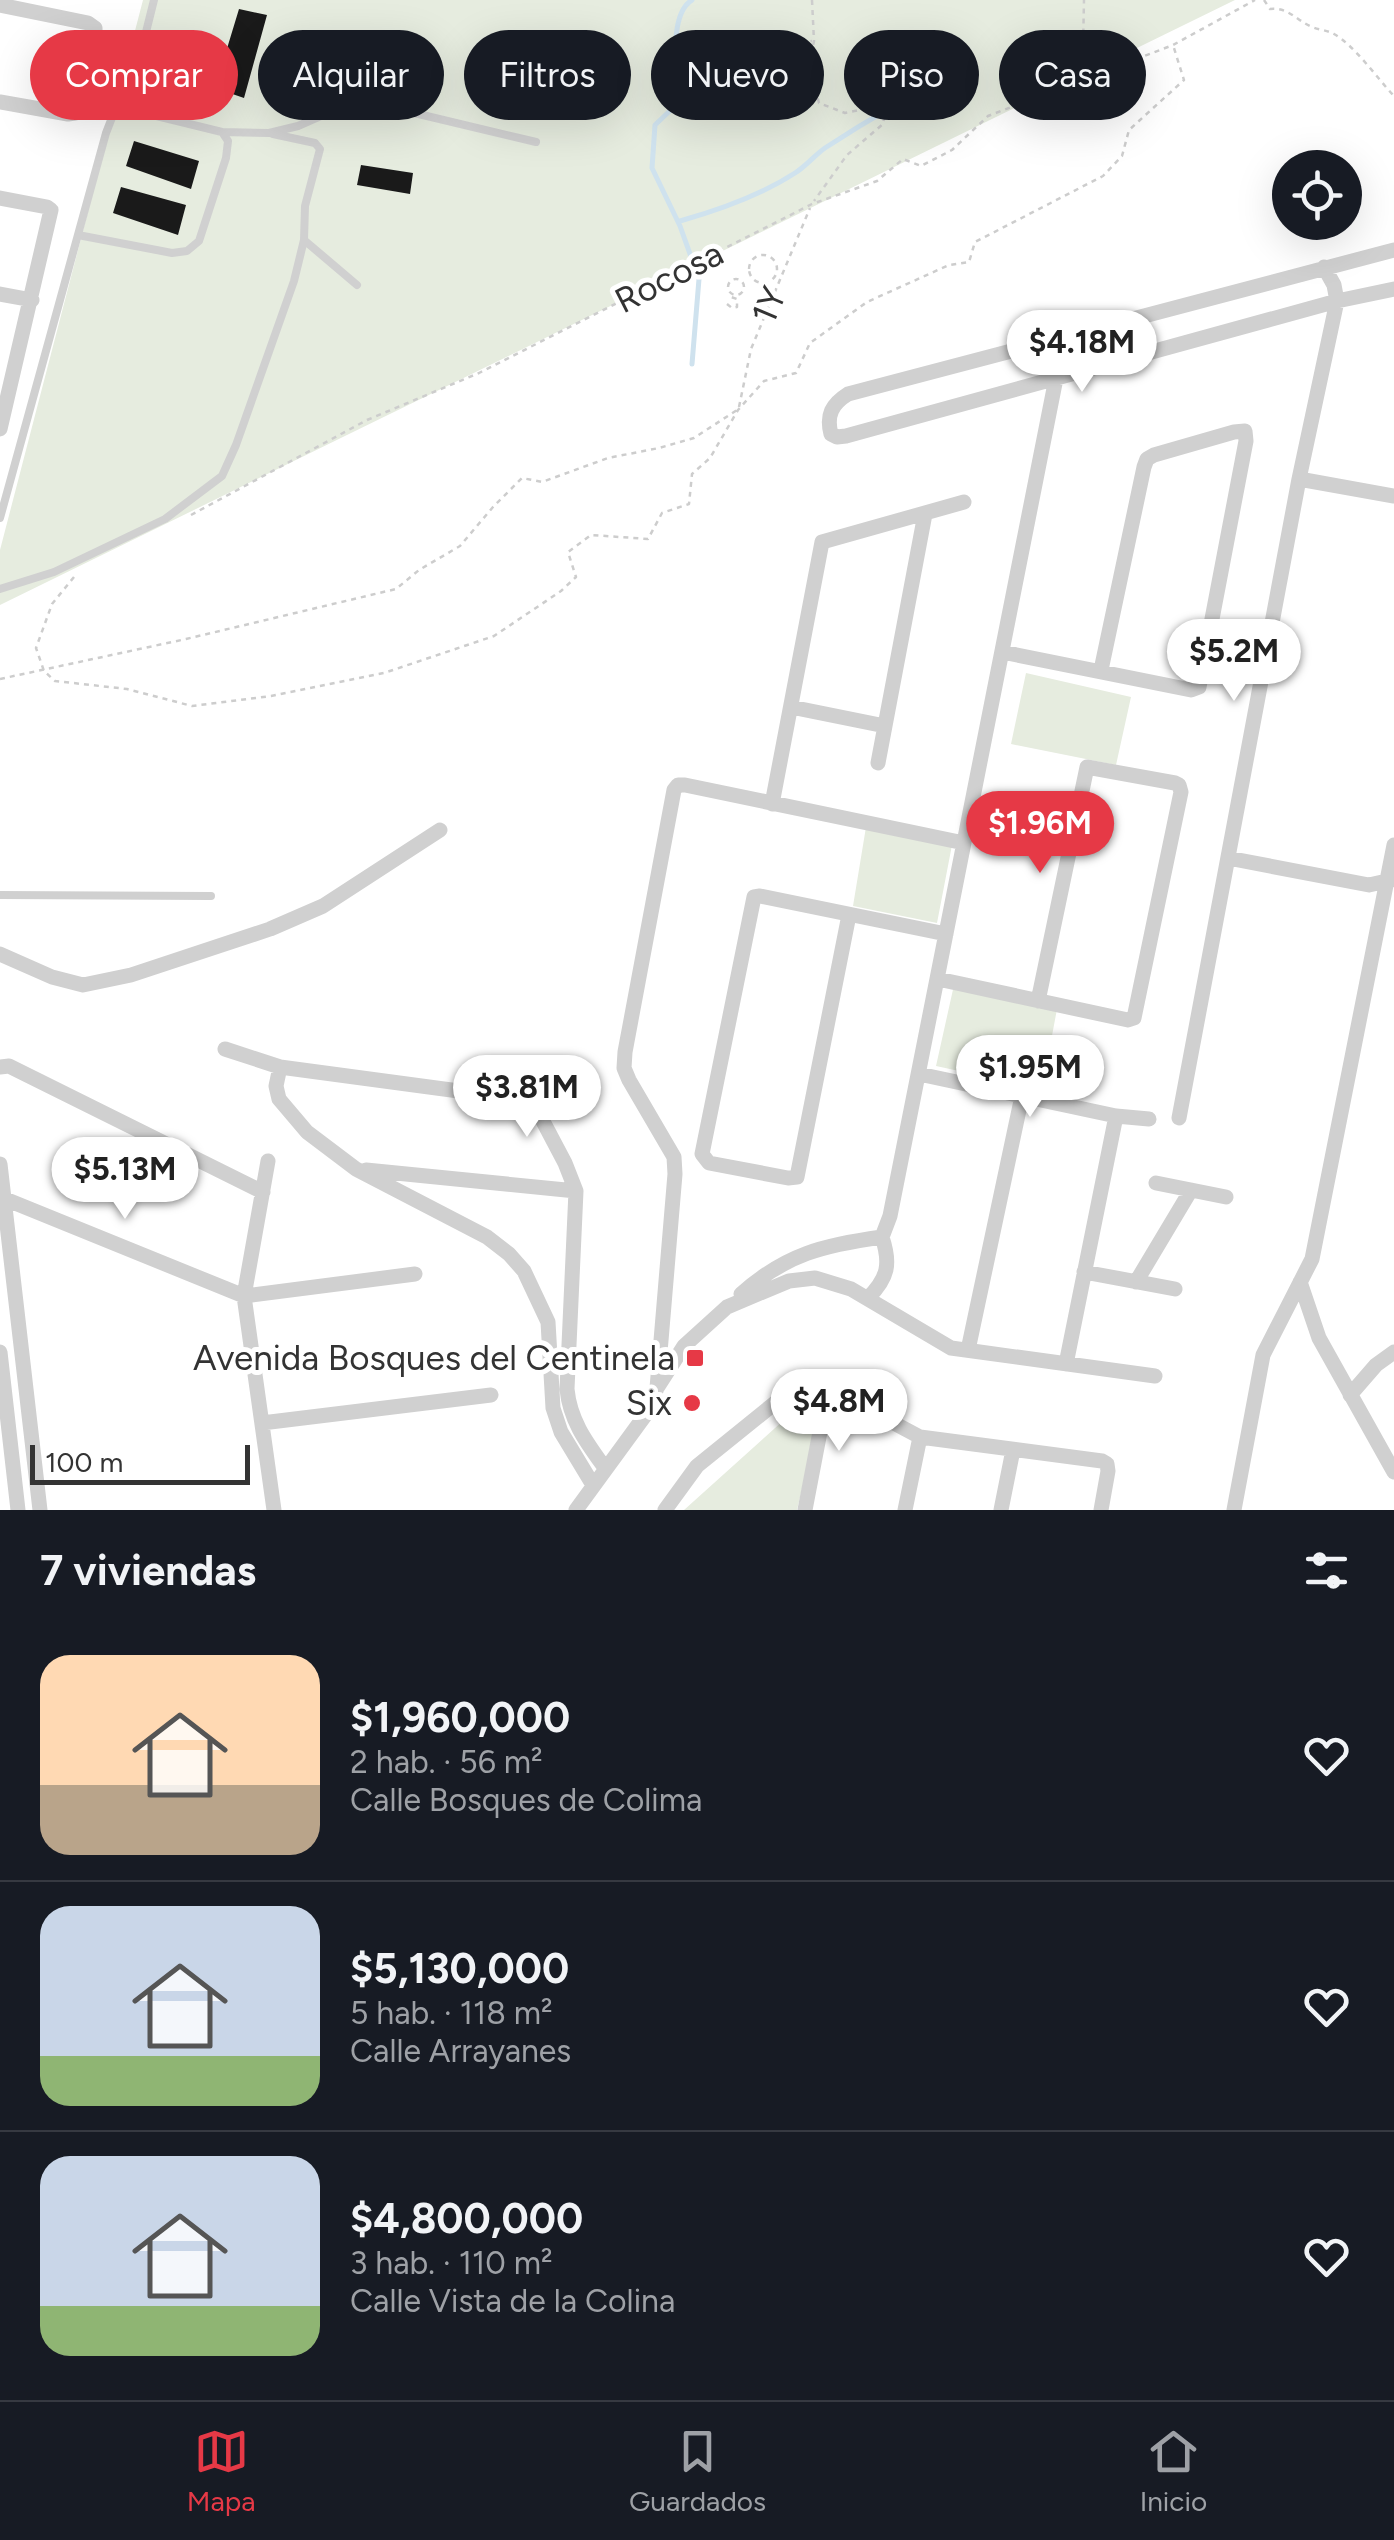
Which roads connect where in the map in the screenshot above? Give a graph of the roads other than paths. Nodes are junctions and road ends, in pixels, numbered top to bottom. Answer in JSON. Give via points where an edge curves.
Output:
{"nodes":[{"id":1,"x":154,"y":0,"type":"edge"},
{"id":2,"x":0,"y":6,"type":"edge"},
{"id":3,"x":146,"y":30,"type":"edge"},
{"id":4,"x":0,"y":102,"type":"edge"},
{"id":5,"x":111,"y":120,"type":"edge"},
{"id":6,"x":174,"y":120,"type":"edge"},
{"id":7,"x":222,"y":132,"type":"junction"},
{"id":8,"x":269,"y":132,"type":"junction"},
{"id":9,"x":536,"y":142,"type":"dead end"},
{"id":10,"x":0,"y":198,"type":"edge"},
{"id":11,"x":78,"y":235,"type":"junction"},
{"id":12,"x":304,"y":240,"type":"junction"},
{"id":13,"x":1394,"y":250,"type":"edge"},
{"id":14,"x":1324,"y":267,"type":"junction"},
{"id":15,"x":357,"y":285,"type":"dead end"},
{"id":16,"x":1394,"y":290,"type":"edge"},
{"id":17,"x":0,"y":294,"type":"edge"},
{"id":18,"x":32,"y":300,"type":"junction"},
{"id":19,"x":1337,"y":301,"type":"junction"},
{"id":20,"x":1064,"y":338,"type":"junction"},
{"id":21,"x":1056,"y":379,"type":"junction"},
{"id":22,"x":4,"y":392,"type":"edge"},
{"id":23,"x":0,"y":429,"type":"edge"},
{"id":24,"x":1299,"y":479,"type":"junction"},
{"id":25,"x":1394,"y":496,"type":"edge"},
{"id":26,"x":964,"y":502,"type":"dead end"},
{"id":27,"x":925,"y":514,"type":"junction"},
{"id":28,"x":0,"y":518,"type":"edge"},
{"id":29,"x":0,"y":589,"type":"edge"},
{"id":30,"x":1002,"y":652,"type":"junction"},
{"id":31,"x":1100,"y":670,"type":"junction"},
{"id":32,"x":791,"y":707,"type":"junction"},
{"id":33,"x":885,"y":726,"type":"junction"},
{"id":34,"x":878,"y":763,"type":"dead end"},
{"id":35,"x":772,"y":804,"type":"junction"},
{"id":36,"x":440,"y":830,"type":"dead end"},
{"id":37,"x":964,"y":842,"type":"junction"},
{"id":38,"x":1394,"y":845,"type":"edge"},
{"id":39,"x":1228,"y":858,"type":"junction"},
{"id":40,"x":1390,"y":880,"type":"edge"},
{"id":41,"x":0,"y":895,"type":"edge"},
{"id":42,"x":211,"y":896,"type":"dead end"},
{"id":43,"x":849,"y":914,"type":"junction"},
{"id":44,"x":946,"y":934,"type":"junction"},
{"id":45,"x":0,"y":954,"type":"edge"},
{"id":46,"x":938,"y":979,"type":"junction"},
{"id":47,"x":1038,"y":1001,"type":"junction"},
{"id":48,"x":225,"y":1050,"type":"dead end"},
{"id":49,"x":0,"y":1067,"type":"edge"},
{"id":50,"x":280,"y":1067,"type":"junction"},
{"id":51,"x":517,"y":1072,"type":"dead end"},
{"id":52,"x":919,"y":1074,"type":"junction"},
{"id":53,"x":1022,"y":1096,"type":"junction"},
{"id":54,"x":532,"y":1102,"type":"junction"},
{"id":55,"x":1116,"y":1116,"type":"junction"},
{"id":56,"x":1179,"y":1118,"type":"dead end"},
{"id":57,"x":1149,"y":1120,"type":"dead end"},
{"id":58,"x":268,"y":1160,"type":"dead end"},
{"id":59,"x":0,"y":1164,"type":"edge"},
{"id":60,"x":356,"y":1169,"type":"junction"},
{"id":61,"x":1156,"y":1184,"type":"dead end"},
{"id":62,"x":1191,"y":1190,"type":"junction"},
{"id":63,"x":576,"y":1191,"type":"junction"},
{"id":64,"x":262,"y":1192,"type":"junction"},
{"id":65,"x":2,"y":1196,"type":"edge"},
{"id":66,"x":1226,"y":1197,"type":"dead end"},
{"id":67,"x":882,"y":1237,"type":"junction"},
{"id":68,"x":810,"y":1252,"type":"junction"},
{"id":69,"x":1084,"y":1272,"type":"junction"},
{"id":70,"x":415,"y":1274,"type":"dead end"},
{"id":71,"x":814,"y":1278,"type":"junction"},
{"id":72,"x":1136,"y":1282,"type":"junction"},
{"id":73,"x":1300,"y":1282,"type":"junction"},
{"id":74,"x":1175,"y":1289,"type":"dead end"},
{"id":75,"x":244,"y":1296,"type":"junction"},
{"id":76,"x":868,"y":1298,"type":"junction"},
{"id":77,"x":727,"y":1307,"type":"junction"},
{"id":78,"x":664,"y":1317,"type":"junction"},
{"id":79,"x":548,"y":1322,"type":"junction"},
{"id":80,"x":569,"y":1324,"type":"junction"},
{"id":81,"x":697,"y":1333,"type":"junction"},
{"id":82,"x":968,"y":1350,"type":"junction"},
{"id":83,"x":0,"y":1352,"type":"edge"},
{"id":84,"x":1394,"y":1352,"type":"edge"},
{"id":85,"x":1066,"y":1364,"type":"junction"},
{"id":86,"x":1154,"y":1376,"type":"dead end"},
{"id":87,"x":658,"y":1388,"type":"junction"},
{"id":88,"x":828,"y":1390,"type":"junction"},
{"id":89,"x":491,"y":1395,"type":"dead end"},
{"id":90,"x":1350,"y":1395,"type":"junction"},
{"id":91,"x":262,"y":1422,"type":"junction"},
{"id":92,"x":920,"y":1437,"type":"junction"},
{"id":93,"x":5,"y":1444,"type":"edge"},
{"id":94,"x":1012,"y":1450,"type":"junction"},
{"id":95,"x":605,"y":1468,"type":"junction"},
{"id":96,"x":1394,"y":1472,"type":"edge"},
{"id":97,"x":593,"y":1485,"type":"junction"},
{"id":98,"x":18,"y":1510,"type":"edge"},
{"id":99,"x":40,"y":1510,"type":"edge"},
{"id":100,"x":274,"y":1510,"type":"edge"},
{"id":101,"x":576,"y":1510,"type":"edge"},
{"id":102,"x":665,"y":1510,"type":"edge"},
{"id":103,"x":805,"y":1510,"type":"edge"},
{"id":104,"x":905,"y":1510,"type":"edge"},
{"id":105,"x":1001,"y":1510,"type":"edge"},
{"id":106,"x":1100,"y":1510,"type":"edge"},
{"id":107,"x":1234,"y":1510,"type":"edge"}],
"edges":[{"from":1,"to":3,"type":"lane"},
{"from":2,"to":4,"type":"street","via":[[88,23],[96,36],[75,113]]},
{"from":5,"to":11,"type":"lane"},
{"from":6,"to":7,"type":"lane"},
{"from":7,"to":8,"type":"lane"},
{"from":7,"to":11,"type":"lane","via":[[226,158],[199,241],[187,251]]},
{"from":8,"to":9,"type":"lane","via":[[348,104],[385,106]]},
{"from":8,"to":12,"type":"lane","via":[[320,149]]},
{"from":10,"to":18,"type":"street","via":[[51,210]]},
{"from":11,"to":28,"type":"lane"},
{"from":12,"to":15,"type":"lane"},
{"from":12,"to":29,"type":"lane","via":[[222,476],[166,519],[54,572]]},
{"from":13,"to":14,"type":"street"},
{"from":14,"to":19,"type":"street"},
{"from":14,"to":20,"type":"street"},
{"from":16,"to":19,"type":"street"},
{"from":17,"to":18,"type":"street"},
{"from":18,"to":22,"type":"street"},
{"from":19,"to":21,"type":"street"},
{"from":19,"to":24,"type":"street"},
{"from":20,"to":21,"type":"street"},
{"from":20,"to":21,"type":"street","via":[[848,394],[830,411],[828,424],[831,434],[846,436]]},
{"from":21,"to":30,"type":"street"},
{"from":22,"to":23,"type":"street"},
{"from":24,"to":25,"type":"street"},
{"from":24,"to":39,"type":"street"},
{"from":26,"to":27,"type":"street"},
{"from":27,"to":32,"type":"street","via":[[822,542]]},
{"from":27,"to":33,"type":"street"},
{"from":30,"to":31,"type":"street"},
{"from":30,"to":37,"type":"street"},
{"from":31,"to":31,"type":"street","via":[[1199,688],[1244,431],[1147,459]]},
{"from":32,"to":33,"type":"street"},
{"from":32,"to":35,"type":"street"},
{"from":33,"to":34,"type":"street"},
{"from":35,"to":37,"type":"street"},
{"from":35,"to":78,"type":"street","via":[[678,785],[674,790],[624,1068],[674,1157]]},
{"from":36,"to":45,"type":"street","via":[[323,906],[131,975],[83,984]]},
{"from":37,"to":44,"type":"street"},
{"from":38,"to":40,"type":"street"},
{"from":39,"to":40,"type":"street","via":[[1370,885]]},
{"from":39,"to":56,"type":"street"},
{"from":40,"to":73,"type":"street","via":[[1312,1258]]},
{"from":41,"to":42,"type":"lane"},
{"from":43,"to":43,"type":"street","via":[[797,1176],[709,1163],[702,1154],[754,897]]},
{"from":43,"to":44,"type":"street"},
{"from":44,"to":46,"type":"street"},
{"from":46,"to":47,"type":"street"},
{"from":46,"to":52,"type":"street"},
{"from":47,"to":47,"type":"street","via":[[1087,767],[1180,785],[1134,1018]]},
{"from":48,"to":50,"type":"street"},
{"from":49,"to":64,"type":"street"},
{"from":50,"to":54,"type":"street"},
{"from":50,"to":60,"type":"street","via":[[278,1099],[307,1132]]},
{"from":51,"to":54,"type":"street"},
{"from":52,"to":53,"type":"street"},
{"from":52,"to":67,"type":"street"},
{"from":53,"to":55,"type":"street"},
{"from":53,"to":82,"type":"street"},
{"from":54,"to":63,"type":"street"},
{"from":55,"to":57,"type":"street"},
{"from":55,"to":69,"type":"street"},
{"from":58,"to":64,"type":"street"},
{"from":59,"to":65,"type":"street"},
{"from":60,"to":63,"type":"street"},
{"from":60,"to":79,"type":"street","via":[[509,1254]]},
{"from":61,"to":62,"type":"street"},
{"from":62,"to":66,"type":"street"},
{"from":62,"to":72,"type":"street"},
{"from":63,"to":80,"type":"street"},
{"from":64,"to":75,"type":"street"},
{"from":65,"to":75,"type":"street"},
{"from":65,"to":99,"type":"street"},
{"from":67,"to":68,"type":"street"},
{"from":67,"to":76,"type":"street","via":[[887,1270]]},
{"from":68,"to":71,"type":"street"},
{"from":68,"to":77,"type":"street","via":[[781,1264]]},
{"from":69,"to":72,"type":"street"},
{"from":69,"to":85,"type":"street"},
{"from":70,"to":75,"type":"street"},
{"from":71,"to":76,"type":"street"},
{"from":71,"to":77,"type":"street"},
{"from":72,"to":74,"type":"street"},
{"from":73,"to":90,"type":"street","via":[[1319,1338]]},
{"from":73,"to":107,"type":"street","via":[[1263,1355]]},
{"from":75,"to":91,"type":"street"},
{"from":76,"to":82,"type":"street","via":[[951,1348]]},
{"from":77,"to":81,"type":"street"},
{"from":78,"to":81,"type":"street"},
{"from":78,"to":87,"type":"street"},
{"from":79,"to":80,"type":"street"},
{"from":79,"to":97,"type":"street","via":[[553,1408]]},
{"from":80,"to":95,"type":"street","via":[[571,1414]]},
{"from":81,"to":87,"type":"street"},
{"from":82,"to":85,"type":"street"},
{"from":83,"to":93,"type":"street"},
{"from":84,"to":90,"type":"street"},
{"from":85,"to":86,"type":"street"},
{"from":87,"to":95,"type":"street"},
{"from":88,"to":92,"type":"street"},
{"from":88,"to":102,"type":"street","via":[[801,1382],[698,1466]]},
{"from":88,"to":103,"type":"street"},
{"from":89,"to":91,"type":"street"},
{"from":90,"to":96,"type":"street"},
{"from":91,"to":100,"type":"street"},
{"from":92,"to":94,"type":"street"},
{"from":92,"to":104,"type":"street"},
{"from":93,"to":98,"type":"street"},
{"from":94,"to":105,"type":"street"},
{"from":94,"to":106,"type":"street","via":[[1108,1464]]},
{"from":95,"to":97,"type":"street"},
{"from":97,"to":101,"type":"street"}]}
